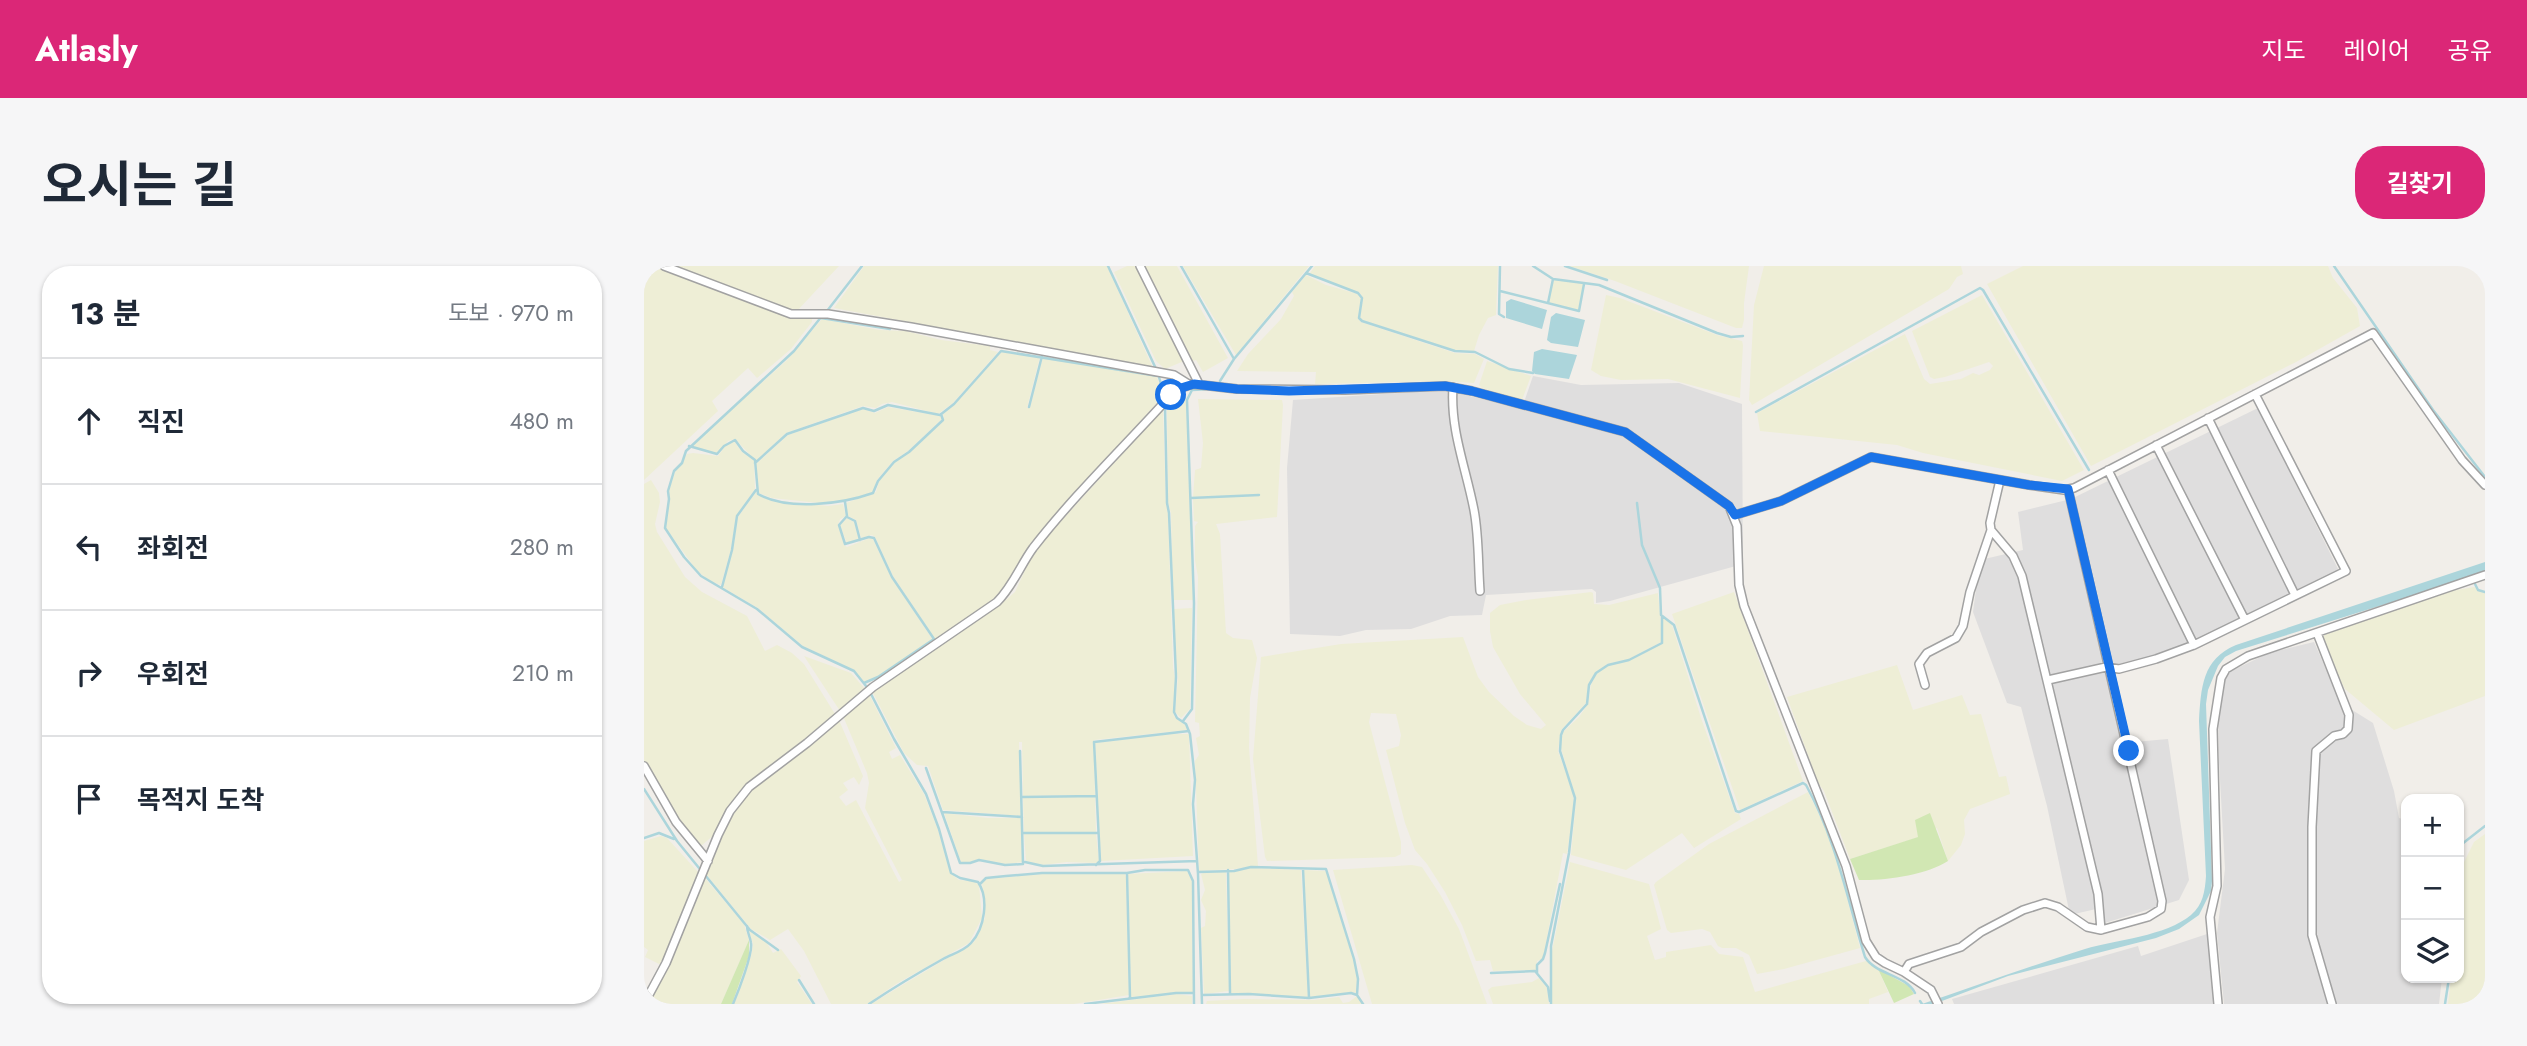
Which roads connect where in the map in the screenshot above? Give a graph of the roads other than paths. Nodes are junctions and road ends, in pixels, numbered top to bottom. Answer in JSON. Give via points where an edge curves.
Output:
{"nodes":[{"id":1,"x":664,"y":266,"type":"edge"},
{"id":2,"x":1140,"y":266,"type":"edge"},
{"id":3,"x":1195,"y":384,"type":"junction"},
{"id":4,"x":1453,"y":387,"type":"junction"},
{"id":5,"x":2255,"y":394,"type":"junction"},
{"id":6,"x":2208,"y":418,"type":"junction"},
{"id":7,"x":2156,"y":445,"type":"junction"},
{"id":8,"x":2108,"y":470,"type":"junction"},
{"id":9,"x":2000,"y":480,"type":"junction"},
{"id":10,"x":2485,"y":485,"type":"edge"},
{"id":11,"x":2068,"y":489,"type":"junction"},
{"id":12,"x":1735,"y":515,"type":"junction"},
{"id":13,"x":1991,"y":530,"type":"junction"},
{"id":14,"x":2485,"y":575,"type":"edge"},
{"id":15,"x":1480,"y":591,"type":"dead end"},
{"id":16,"x":2295,"y":596,"type":"junction"},
{"id":17,"x":2245,"y":620,"type":"junction"},
{"id":18,"x":2316,"y":633,"type":"junction"},
{"id":19,"x":2194,"y":645,"type":"junction"},
{"id":20,"x":2110,"y":668,"type":"junction"},
{"id":21,"x":2048,"y":680,"type":"junction"},
{"id":22,"x":1925,"y":685,"type":"dead end"},
{"id":23,"x":644,"y":766,"type":"edge"},
{"id":24,"x":708,"y":861,"type":"junction"},
{"id":25,"x":2101,"y":930,"type":"junction"},
{"id":26,"x":1904,"y":972,"type":"junction"},
{"id":27,"x":1936,"y":1000,"type":"edge"},
{"id":28,"x":644,"y":1004,"type":"edge"},
{"id":29,"x":2218,"y":1004,"type":"edge"},
{"id":30,"x":2332,"y":1004,"type":"edge"}],
"edges":[{"from":1,"to":3,"type":"street","via":[[791,314],[828,314],[924,329],[1174,375]]},
{"from":2,"to":3,"type":"street"},
{"from":3,"to":4,"type":"street","via":[[1289,391]]},
{"from":3,"to":24,"type":"street","via":[[1171,395],[1089,484],[1032,550],[997,602],[873,687],[749,787],[730,811]]},
{"from":4,"to":12,"type":"street","via":[[1625,432],[1729,506]]},
{"from":4,"to":15,"type":"street","via":[[1458,451],[1475,514]]},
{"from":5,"to":6,"type":"street"},
{"from":5,"to":10,"type":"street","via":[[2373,333],[2462,460]]},
{"from":5,"to":16,"type":"street","via":[[2346,571]]},
{"from":6,"to":7,"type":"street"},
{"from":6,"to":16,"type":"street"},
{"from":7,"to":8,"type":"street"},
{"from":7,"to":17,"type":"street"},
{"from":8,"to":11,"type":"street"},
{"from":8,"to":19,"type":"street"},
{"from":9,"to":11,"type":"street"},
{"from":9,"to":12,"type":"street","via":[[1871,457],[1781,501]]},
{"from":9,"to":13,"type":"street"},
{"from":11,"to":20,"type":"street"},
{"from":12,"to":26,"type":"street","via":[[1744,606],[1846,866],[1866,941],[1876,957]]},
{"from":13,"to":21,"type":"street","via":[[2013,556],[2022,576]]},
{"from":13,"to":22,"type":"street","via":[[1963,626],[1956,638],[1927,653],[1919,664]]},
{"from":14,"to":18,"type":"street"},
{"from":16,"to":17,"type":"street"},
{"from":17,"to":19,"type":"street"},
{"from":18,"to":29,"type":"street","via":[[2248,656],[2226,669],[2221,678],[2213,729],[2217,886],[2210,917]]},
{"from":18,"to":30,"type":"street","via":[[2349,715],[2348,729],[2316,751],[2314,780],[2312,935]]},
{"from":19,"to":20,"type":"street"},
{"from":20,"to":21,"type":"street"},
{"from":20,"to":25,"type":"street","via":[[2162,901],[2161,909],[2148,917]]},
{"from":21,"to":25,"type":"street","via":[[2098,894]]},
{"from":23,"to":24,"type":"street","via":[[676,822]]},
{"from":24,"to":28,"type":"street"},
{"from":25,"to":26,"type":"street","via":[[2045,903],[2023,910],[1961,947],[1909,964]]},
{"from":26,"to":27,"type":"street","via":[[1931,990]]}]}
